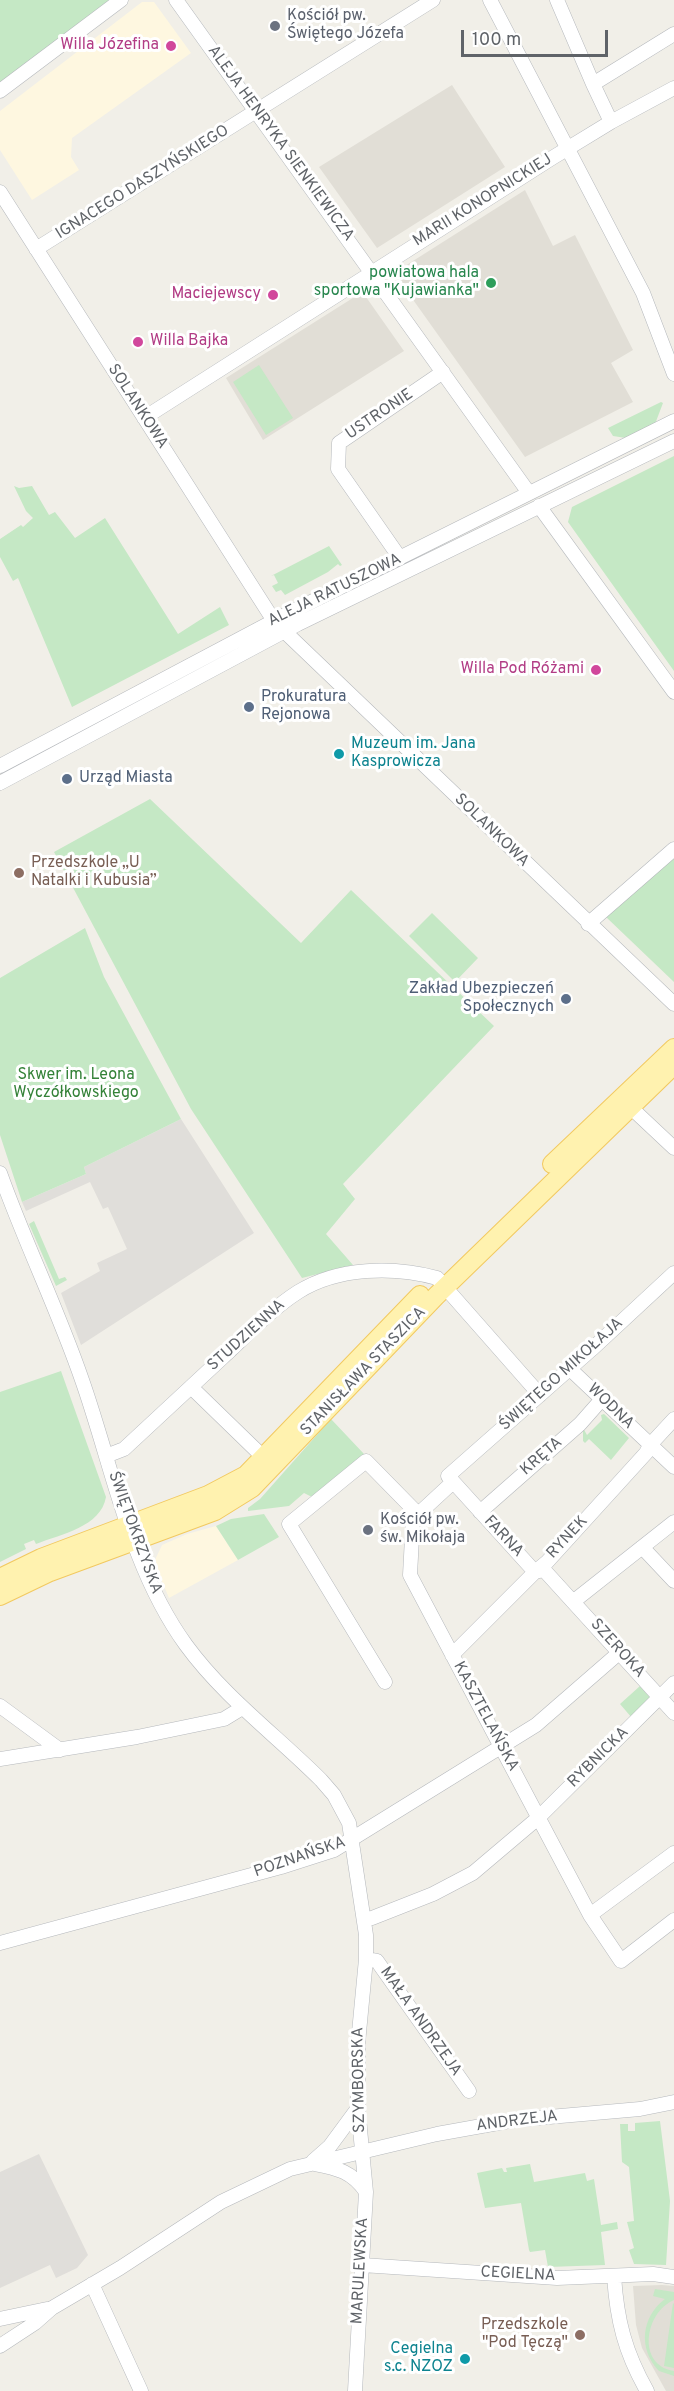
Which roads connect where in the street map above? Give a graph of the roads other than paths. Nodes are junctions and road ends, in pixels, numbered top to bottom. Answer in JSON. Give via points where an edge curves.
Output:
{"nodes":[{"id":1,"x":121,"y":0,"type":"edge"},
{"id":2,"x":176,"y":0,"type":"edge"},
{"id":3,"x":433,"y":0,"type":"edge"},
{"id":4,"x":490,"y":0,"type":"edge"},
{"id":5,"x":557,"y":0,"type":"edge"},
{"id":6,"x":674,"y":34,"type":"edge"},
{"id":7,"x":593,"y":84,"type":"junction"},
{"id":8,"x":674,"y":88,"type":"edge"},
{"id":9,"x":0,"y":91,"type":"edge"},
{"id":10,"x":257,"y":112,"type":"junction"},
{"id":11,"x":611,"y":122,"type":"junction"},
{"id":12,"x":567,"y":148,"type":"junction"},
{"id":13,"x":0,"y":192,"type":"edge"},
{"id":14,"x":36,"y":249,"type":"junction"},
{"id":15,"x":371,"y":272,"type":"junction"},
{"id":16,"x":443,"y":372,"type":"junction"},
{"id":17,"x":674,"y":374,"type":"edge"},
{"id":18,"x":144,"y":418,"type":"junction"},
{"id":19,"x":674,"y":421,"type":"edge"},
{"id":20,"x":674,"y":441,"type":"edge"},
{"id":21,"x":530,"y":493,"type":"junction"},
{"id":22,"x":539,"y":506,"type":"junction"},
{"id":23,"x":400,"y":558,"type":"junction"},
{"id":24,"x":279,"y":626,"type":"junction"},
{"id":25,"x":674,"y":692,"type":"edge"},
{"id":26,"x":8,"y":767,"type":"edge"},
{"id":27,"x":0,"y":783,"type":"edge"},
{"id":28,"x":674,"y":849,"type":"edge"},
{"id":29,"x":588,"y":924,"type":"junction"},
{"id":30,"x":674,"y":1004,"type":"edge"},
{"id":31,"x":674,"y":1048,"type":"edge"},
{"id":32,"x":674,"y":1065,"type":"edge"},
{"id":33,"x":624,"y":1102,"type":"junction"},
{"id":34,"x":674,"y":1148,"type":"edge"},
{"id":35,"x":0,"y":1173,"type":"edge"},
{"id":36,"x":674,"y":1273,"type":"edge"},
{"id":37,"x":441,"y":1283,"type":"junction"},
{"id":38,"x":570,"y":1369,"type":"junction"},
{"id":39,"x":191,"y":1387,"type":"junction"},
{"id":40,"x":540,"y":1395,"type":"junction"},
{"id":41,"x":602,"y":1399,"type":"junction"},
{"id":42,"x":674,"y":1419,"type":"edge"},
{"id":43,"x":650,"y":1445,"type":"junction"},
{"id":44,"x":258,"y":1452,"type":"dead end"},
{"id":45,"x":106,"y":1456,"type":"junction"},
{"id":46,"x":674,"y":1467,"type":"edge"},
{"id":47,"x":450,"y":1479,"type":"junction"},
{"id":48,"x":480,"y":1512,"type":"junction"},
{"id":49,"x":418,"y":1514,"type":"junction"},
{"id":50,"x":674,"y":1522,"type":"edge"},
{"id":51,"x":132,"y":1533,"type":"junction"},
{"id":52,"x":642,"y":1547,"type":"junction"},
{"id":53,"x":534,"y":1572,"type":"junction"},
{"id":54,"x":0,"y":1578,"type":"edge"},
{"id":55,"x":674,"y":1581,"type":"edge"},
{"id":56,"x":0,"y":1596,"type":"edge"},
{"id":57,"x":574,"y":1601,"type":"junction"},
{"id":58,"x":620,"y":1652,"type":"junction"},
{"id":59,"x":452,"y":1655,"type":"junction"},
{"id":60,"x":385,"y":1682,"type":"dead end"},
{"id":61,"x":674,"y":1683,"type":"edge"},
{"id":62,"x":660,"y":1698,"type":"junction"},
{"id":63,"x":0,"y":1706,"type":"edge"},
{"id":64,"x":242,"y":1707,"type":"junction"},
{"id":65,"x":674,"y":1713,"type":"edge"},
{"id":66,"x":501,"y":1747,"type":"junction"},
{"id":67,"x":60,"y":1750,"type":"junction"},
{"id":68,"x":0,"y":1760,"type":"edge"},
{"id":69,"x":538,"y":1818,"type":"junction"},
{"id":70,"x":353,"y":1840,"type":"junction"},
{"id":71,"x":674,"y":1853,"type":"edge"},
{"id":72,"x":590,"y":1915,"type":"junction"},
{"id":73,"x":365,"y":1919,"type":"junction"},
{"id":74,"x":674,"y":1920,"type":"edge"},
{"id":75,"x":0,"y":1943,"type":"edge"},
{"id":76,"x":366,"y":1959,"type":"junction"},
{"id":77,"x":469,"y":2091,"type":"dead end"},
{"id":78,"x":674,"y":2102,"type":"edge"},
{"id":79,"x":358,"y":2108,"type":"junction"},
{"id":80,"x":362,"y":2152,"type":"junction"},
{"id":81,"x":310,"y":2163,"type":"junction"},
{"id":82,"x":366,"y":2192,"type":"junction"},
{"id":83,"x":362,"y":2265,"type":"junction"},
{"id":84,"x":614,"y":2276,"type":"junction"},
{"id":85,"x":674,"y":2277,"type":"edge"},
{"id":86,"x":92,"y":2284,"type":"junction"},
{"id":87,"x":52,"y":2308,"type":"junction"},
{"id":88,"x":0,"y":2319,"type":"edge"},
{"id":89,"x":0,"y":2346,"type":"edge"},
{"id":90,"x":141,"y":2391,"type":"edge"},
{"id":91,"x":355,"y":2391,"type":"edge"},
{"id":92,"x":647,"y":2391,"type":"edge"}],
"edges":[{"from":1,"to":9,"type":"street"},
{"from":2,"to":10,"type":"street","name":"ALEJA HENRYKA SIENKIEWICZA"},
{"from":3,"to":10,"type":"street","name":"IGNACEGO DASZYŃSKIEGO"},
{"from":4,"to":12,"type":"street"},
{"from":5,"to":7,"type":"street"},
{"from":6,"to":7,"type":"street"},
{"from":7,"to":11,"type":"street"},
{"from":8,"to":11,"type":"street","name":"MARII KONOPNICKIEJ"},
{"from":10,"to":14,"type":"street","name":"IGNACEGO DASZYŃSKIEGO"},
{"from":10,"to":15,"type":"street","name":"ALEJA HENRYKA SIENKIEWICZA"},
{"from":11,"to":12,"type":"street","name":"MARII KONOPNICKIEJ"},
{"from":12,"to":15,"type":"street","name":"MARII KONOPNICKIEJ"},
{"from":12,"to":17,"type":"street","via":[[643,293]]},
{"from":13,"to":14,"type":"street","name":"SOLANKOWA"},
{"from":14,"to":18,"type":"street","name":"SOLANKOWA"},
{"from":15,"to":16,"type":"street","name":"ALEJA HENRYKA SIENKIEWICZA"},
{"from":15,"to":18,"type":"street","name":"MARII KONOPNICKIEJ"},
{"from":16,"to":21,"type":"street","name":"ALEJA HENRYKA SIENKIEWICZA"},
{"from":16,"to":23,"type":"street","name":"USTRONIE","via":[[339,443],[338,469]]},
{"from":18,"to":24,"type":"street","name":"SOLANKOWA"},
{"from":19,"to":21,"type":"street","name":"ALEJA RATUSZOWA"},
{"from":20,"to":22,"type":"street","name":"ALEJA RATUSZOWA"},
{"from":21,"to":23,"type":"street","name":"ALEJA RATUSZOWA"},
{"from":22,"to":24,"type":"street","name":"ALEJA RATUSZOWA"},
{"from":22,"to":25,"type":"street"},
{"from":23,"to":24,"type":"street","name":"ALEJA RATUSZOWA"},
{"from":24,"to":26,"type":"street","name":"ALEJA RATUSZOWA"},
{"from":24,"to":29,"type":"street","name":"SOLANKOWA"},
{"from":26,"to":27,"type":"street","name":"ALEJA RATUSZOWA"},
{"from":28,"to":29,"type":"street"},
{"from":29,"to":30,"type":"street","name":"SOLANKOWA"},
{"from":31,"to":33,"type":"main road","name":"STANISŁAWA STASZICA"},
{"from":32,"to":33,"type":"main road","name":"STANISŁAWA STASZICA"},
{"from":33,"to":34,"type":"street"},
{"from":33,"to":37,"type":"main road","name":"STANISŁAWA STASZICA"},
{"from":35,"to":45,"type":"street","name":"ŚWIĘTOKRZYSKA","via":[[75,1360]]},
{"from":36,"to":38,"type":"street","name":"ŚWIĘTEGO MIKOŁAJA"},
{"from":37,"to":39,"type":"street","name":"STUDZIENNA","via":[[423,1274],[382,1270],[358,1272],[313,1285],[275,1309]]},
{"from":37,"to":40,"type":"street"},
{"from":37,"to":51,"type":"main road","name":"STANISŁAWA STASZICA","via":[[246,1474]]},
{"from":38,"to":40,"type":"street","name":"ŚWIĘTEGO MIKOŁAJA"},
{"from":38,"to":41,"type":"street","name":"WODNA"},
{"from":39,"to":44,"type":"street"},
{"from":39,"to":45,"type":"street","name":"STUDZIENNA","via":[[124,1449]]},
{"from":40,"to":47,"type":"street","name":"ŚWIĘTEGO MIKOŁAJA"},
{"from":41,"to":43,"type":"street","name":"WODNA"},
{"from":41,"to":48,"type":"street","name":"KRĘTA"},
{"from":42,"to":43,"type":"street","name":"RYNEK"},
{"from":43,"to":46,"type":"street"},
{"from":43,"to":53,"type":"street","name":"RYNEK"},
{"from":45,"to":51,"type":"street","name":"ŚWIĘTOKRZYSKA"},
{"from":47,"to":48,"type":"street","name":"FARNA"},
{"from":47,"to":49,"type":"street","name":"ŚWIĘTEGO MIKOŁAJA"},
{"from":48,"to":53,"type":"street","name":"FARNA"},
{"from":49,"to":59,"type":"street","name":"KASZTELAŃSKA","via":[[413,1519],[410,1575]]},
{"from":49,"to":60,"type":"street","via":[[366,1461],[289,1524]]},
{"from":50,"to":52,"type":"street"},
{"from":51,"to":54,"type":"main road","name":"STANISŁAWA STASZICA","via":[[41,1558]]},
{"from":51,"to":56,"type":"main road","name":"STANISŁAWA STASZICA"},
{"from":51,"to":64,"type":"street","name":"ŚWIĘTOKRZYSKA","via":[[154,1590],[185,1644]]},
{"from":52,"to":55,"type":"street"},
{"from":52,"to":57,"type":"street"},
{"from":53,"to":57,"type":"street","name":"RYNEK","via":[[544,1570]]},
{"from":53,"to":59,"type":"street"},
{"from":57,"to":58,"type":"street","name":"SZEROKA"},
{"from":58,"to":62,"type":"street","name":"SZEROKA"},
{"from":58,"to":66,"type":"street","name":"POZNAŃSKA","via":[[536,1725]]},
{"from":59,"to":66,"type":"street","name":"KASZTELAŃSKA"},
{"from":61,"to":62,"type":"street","name":"RYBNICKA"},
{"from":62,"to":65,"type":"street","name":"SZEROKA"},
{"from":62,"to":69,"type":"street","name":"RYBNICKA"},
{"from":63,"to":67,"type":"street"},
{"from":64,"to":67,"type":"street","via":[[224,1719]]},
{"from":64,"to":70,"type":"street","name":"ŚWIĘTOKRZYSKA","via":[[334,1795],[347,1818]]},
{"from":66,"to":69,"type":"street","name":"KASZTELAŃSKA"},
{"from":66,"to":70,"type":"street","name":"POZNAŃSKA"},
{"from":67,"to":68,"type":"street"},
{"from":69,"to":72,"type":"street","name":"KASZTELAŃSKA"},
{"from":69,"to":73,"type":"street","name":"RYBNICKA","via":[[464,1879]]},
{"from":70,"to":73,"type":"street","name":"SZYMBORSKA"},
{"from":70,"to":75,"type":"street","name":"POZNAŃSKA","via":[[281,1868]]},
{"from":71,"to":72,"type":"street"},
{"from":72,"to":74,"type":"street","name":"KASZTELAŃSKA","via":[[621,1961]]},
{"from":73,"to":76,"type":"street","name":"SZYMBORSKA"},
{"from":76,"to":77,"type":"street","name":"MAŁA ANDRZEJA","via":[[377,1961]]},
{"from":76,"to":79,"type":"street","name":"SZYMBORSKA","via":[[358,2043]]},
{"from":78,"to":80,"type":"street","name":"ANDRZEJA","via":[[640,2109],[516,2120]]},
{"from":79,"to":80,"type":"street","name":"SZYMBORSKA"},
{"from":79,"to":81,"type":"street","via":[[330,2146]]},
{"from":80,"to":81,"type":"street","name":"SZYMBORSKA"},
{"from":80,"to":82,"type":"street","name":"MARULEWSKA"},
{"from":81,"to":82,"type":"street","via":[[346,2172]]},
{"from":81,"to":86,"type":"street","name":"SZYMBORSKA","via":[[221,2202]]},
{"from":82,"to":83,"type":"street","name":"MARULEWSKA"},
{"from":83,"to":84,"type":"street","name":"CEGIELNA","via":[[557,2278]]},
{"from":83,"to":91,"type":"street","name":"MARULEWSKA"},
{"from":84,"to":85,"type":"street","name":"CEGIELNA"},
{"from":84,"to":92,"type":"street","via":[[624,2343]]},
{"from":86,"to":87,"type":"street","name":"SZYMBORSKA"},
{"from":86,"to":90,"type":"street"},
{"from":87,"to":88,"type":"street","name":"SZYMBORSKA"},
{"from":87,"to":89,"type":"street","name":"SZYMBORSKA"}]}
